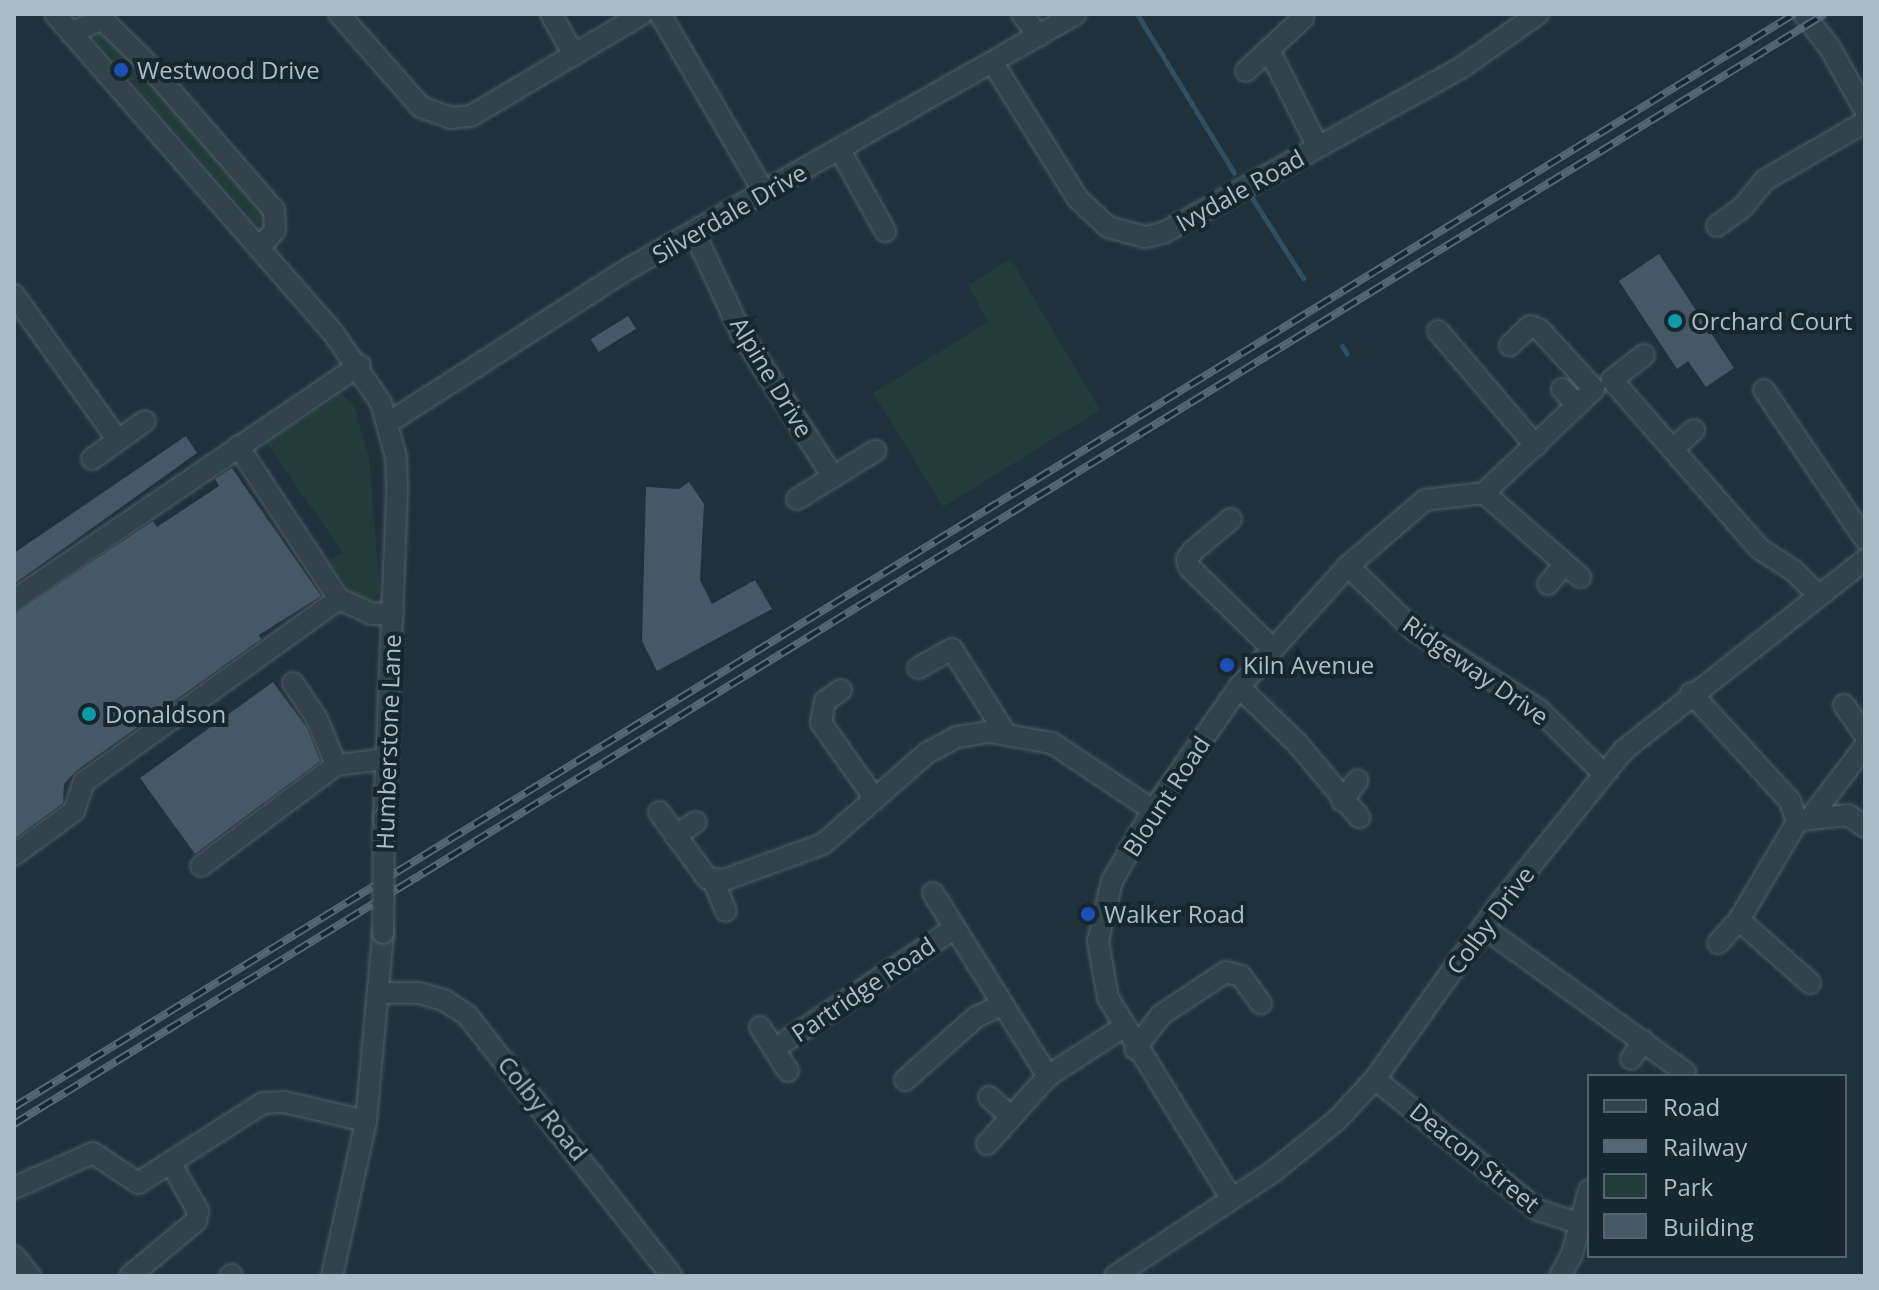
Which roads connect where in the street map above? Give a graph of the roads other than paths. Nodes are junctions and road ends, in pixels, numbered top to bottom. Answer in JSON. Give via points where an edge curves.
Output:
{"nodes":[{"id":1,"x":55,"y":14,"type":"edge"},
{"id":2,"x":339,"y":14,"type":"edge"},
{"id":3,"x":551,"y":14,"type":"edge"},
{"id":4,"x":642,"y":14,"type":"edge"},
{"id":5,"x":660,"y":14,"type":"edge"},
{"id":6,"x":1022,"y":14,"type":"edge"},
{"id":7,"x":1076,"y":14,"type":"edge"},
{"id":8,"x":1538,"y":14,"type":"edge"},
{"id":9,"x":1804,"y":14,"type":"edge"},
{"id":10,"x":1303,"y":18,"type":"dead end"},
{"id":11,"x":71,"y":33,"type":"junction"},
{"id":12,"x":1039,"y":36,"type":"junction"},
{"id":13,"x":1270,"y":52,"type":"junction"},
{"id":14,"x":574,"y":55,"type":"junction"},
{"id":15,"x":993,"y":63,"type":"junction"},
{"id":16,"x":1246,"y":71,"type":"dead end"},
{"id":17,"x":1865,"y":110,"type":"edge"},
{"id":18,"x":1865,"y":122,"type":"edge"},
{"id":19,"x":1318,"y":147,"type":"junction"},
{"id":20,"x":840,"y":150,"type":"junction"},
{"id":21,"x":764,"y":192,"type":"junction"},
{"id":22,"x":1717,"y":226,"type":"dead end"},
{"id":23,"x":885,"y":231,"type":"dead end"},
{"id":24,"x":694,"y":232,"type":"junction"},
{"id":25,"x":260,"y":247,"type":"junction"},
{"id":26,"x":14,"y":295,"type":"edge"},
{"id":27,"x":1438,"y":331,"type":"dead end"},
{"id":28,"x":1510,"y":345,"type":"dead end"},
{"id":29,"x":1644,"y":355,"type":"dead end"},
{"id":30,"x":360,"y":365,"type":"junction"},
{"id":31,"x":1562,"y":389,"type":"dead end"},
{"id":32,"x":1764,"y":390,"type":"dead end"},
{"id":33,"x":1577,"y":405,"type":"junction"},
{"id":34,"x":145,"y":421,"type":"dead end"},
{"id":35,"x":388,"y":423,"type":"junction"},
{"id":36,"x":1694,"y":430,"type":"dead end"},
{"id":37,"x":118,"y":440,"type":"junction"},
{"id":38,"x":238,"y":446,"type":"junction"},
{"id":39,"x":1536,"y":446,"type":"junction"},
{"id":40,"x":1674,"y":448,"type":"junction"},
{"id":41,"x":875,"y":451,"type":"dead end"},
{"id":42,"x":92,"y":459,"type":"dead end"},
{"id":43,"x":833,"y":477,"type":"junction"},
{"id":44,"x":1484,"y":493,"type":"junction"},
{"id":45,"x":797,"y":499,"type":"dead end"},
{"id":46,"x":1231,"y":519,"type":"dead end"},
{"id":47,"x":1865,"y":539,"type":"edge"},
{"id":48,"x":1865,"y":560,"type":"edge"},
{"id":49,"x":1348,"y":566,"type":"junction"},
{"id":50,"x":1548,"y":584,"type":"dead end"},
{"id":51,"x":1819,"y":596,"type":"junction"},
{"id":52,"x":339,"y":599,"type":"junction"},
{"id":53,"x":14,"y":600,"type":"edge"},
{"id":54,"x":393,"y":613,"type":"junction"},
{"id":55,"x":1271,"y":647,"type":"junction"},
{"id":56,"x":918,"y":668,"type":"dead end"},
{"id":57,"x":293,"y":683,"type":"dead end"},
{"id":58,"x":1239,"y":687,"type":"junction"},
{"id":59,"x":841,"y":690,"type":"dead end"},
{"id":60,"x":1691,"y":693,"type":"junction"},
{"id":61,"x":1844,"y":705,"type":"dead end"},
{"id":62,"x":1006,"y":734,"type":"junction"},
{"id":63,"x":1865,"y":735,"type":"edge"},
{"id":64,"x":1865,"y":746,"type":"edge"},
{"id":65,"x":387,"y":759,"type":"junction"},
{"id":66,"x":336,"y":765,"type":"junction"},
{"id":67,"x":1604,"y":774,"type":"junction"},
{"id":68,"x":1358,"y":780,"type":"dead end"},
{"id":69,"x":875,"y":799,"type":"junction"},
{"id":70,"x":1342,"y":801,"type":"junction"},
{"id":71,"x":1153,"y":810,"type":"junction"},
{"id":72,"x":659,"y":812,"type":"dead end"},
{"id":73,"x":1359,"y":817,"type":"dead end"},
{"id":74,"x":1804,"y":819,"type":"junction"},
{"id":75,"x":696,"y":822,"type":"dead end"},
{"id":76,"x":1865,"y":827,"type":"edge"},
{"id":77,"x":675,"y":836,"type":"junction"},
{"id":78,"x":14,"y":855,"type":"edge"},
{"id":79,"x":201,"y":866,"type":"dead end"},
{"id":80,"x":714,"y":882,"type":"junction"},
{"id":81,"x":933,"y":893,"type":"dead end"},
{"id":82,"x":726,"y":911,"type":"dead end"},
{"id":83,"x":1739,"y":920,"type":"junction"},
{"id":84,"x":1483,"y":927,"type":"junction"},
{"id":85,"x":953,"y":929,"type":"junction"},
{"id":86,"x":1718,"y":943,"type":"dead end"},
{"id":87,"x":1797,"y":980,"type":"dead end"},
{"id":88,"x":380,"y":993,"type":"junction"},
{"id":89,"x":1261,"y":1004,"type":"dead end"},
{"id":90,"x":1002,"y":1005,"type":"junction"},
{"id":91,"x":760,"y":1027,"type":"dead end"},
{"id":92,"x":1122,"y":1028,"type":"junction"},
{"id":93,"x":1643,"y":1041,"type":"junction"},
{"id":94,"x":774,"y":1049,"type":"junction"},
{"id":95,"x":1135,"y":1049,"type":"junction"},
{"id":96,"x":1631,"y":1059,"type":"dead end"},
{"id":97,"x":788,"y":1071,"type":"dead end"},
{"id":98,"x":1685,"y":1072,"type":"dead end"},
{"id":99,"x":1048,"y":1076,"type":"junction"},
{"id":100,"x":1375,"y":1079,"type":"junction"},
{"id":101,"x":905,"y":1080,"type":"dead end"},
{"id":102,"x":989,"y":1097,"type":"dead end"},
{"id":103,"x":1011,"y":1117,"type":"junction"},
{"id":104,"x":366,"y":1121,"type":"junction"},
{"id":105,"x":987,"y":1144,"type":"dead end"},
{"id":106,"x":161,"y":1168,"type":"junction"},
{"id":107,"x":14,"y":1188,"type":"edge"},
{"id":108,"x":1231,"y":1198,"type":"junction"},
{"id":109,"x":1586,"y":1206,"type":"edge"},
{"id":110,"x":14,"y":1256,"type":"edge"},
{"id":111,"x":30,"y":1276,"type":"edge"},
{"id":112,"x":130,"y":1276,"type":"edge"},
{"id":113,"x":332,"y":1276,"type":"edge"},
{"id":114,"x":672,"y":1276,"type":"edge"},
{"id":115,"x":1115,"y":1276,"type":"edge"},
{"id":116,"x":1560,"y":1276,"type":"edge"}],
"edges":[{"from":1,"to":11,"type":"street","name":"Humberstone Lane"},
{"from":2,"to":14,"type":"street","via":[[421,107],[451,118],[471,116]]},
{"from":3,"to":14,"type":"street"},
{"from":4,"to":14,"type":"street"},
{"from":5,"to":21,"type":"street"},
{"from":6,"to":12,"type":"street"},
{"from":7,"to":12,"type":"street","name":"Silverdale Drive"},
{"from":8,"to":19,"type":"street","name":"Ivydale Road","via":[[1462,67]]},
{"from":9,"to":17,"type":"street"},
{"from":10,"to":13,"type":"street"},
{"from":11,"to":25,"type":"street","name":"Humberstone Lane"},
{"from":11,"to":25,"type":"street","via":[[102,19],[143,59],[274,210],[275,230]]},
{"from":12,"to":15,"type":"street","name":"Silverdale Drive"},
{"from":13,"to":16,"type":"street"},
{"from":13,"to":19,"type":"street"},
{"from":15,"to":19,"type":"street","name":"Ivydale Road","via":[[1078,199],[1108,227],[1126,235],[1163,233]]},
{"from":15,"to":20,"type":"street","name":"Silverdale Drive"},
{"from":18,"to":22,"type":"street","via":[[1765,180],[1743,207]]},
{"from":20,"to":21,"type":"street","name":"Silverdale Drive"},
{"from":20,"to":23,"type":"street"},
{"from":21,"to":24,"type":"street","name":"Silverdale Drive"},
{"from":24,"to":35,"type":"street","name":"Silverdale Drive","via":[[571,304]]},
{"from":24,"to":43,"type":"street","name":"Alpine Drive","via":[[741,333]]},
{"from":25,"to":30,"type":"street","name":"Humberstone Lane"},
{"from":26,"to":37,"type":"street"},
{"from":27,"to":39,"type":"street"},
{"from":28,"to":33,"type":"street","via":[[1530,326],[1539,329],[1594,389]]},
{"from":29,"to":40,"type":"street","via":[[1612,380]]},
{"from":30,"to":35,"type":"street","name":"Humberstone Lane"},
{"from":30,"to":38,"type":"street"},
{"from":31,"to":33,"type":"street"},
{"from":32,"to":47,"type":"street"},
{"from":33,"to":39,"type":"street"},
{"from":34,"to":37,"type":"street"},
{"from":35,"to":54,"type":"street","name":"Humberstone Lane","via":[[397,494]]},
{"from":36,"to":40,"type":"street"},
{"from":37,"to":42,"type":"street"},
{"from":38,"to":52,"type":"street"},
{"from":38,"to":53,"type":"street"},
{"from":39,"to":44,"type":"street"},
{"from":40,"to":51,"type":"street","via":[[1760,549]]},
{"from":41,"to":43,"type":"street"},
{"from":43,"to":45,"type":"street"},
{"from":44,"to":49,"type":"street","name":"Blount Road","via":[[1425,500]]},
{"from":44,"to":50,"type":"street","via":[[1571,572]]},
{"from":46,"to":55,"type":"street","via":[[1193,551],[1189,567]]},
{"from":48,"to":51,"type":"street","name":"Colby Drive"},
{"from":49,"to":55,"type":"street","name":"Blount Road"},
{"from":49,"to":67,"type":"street","name":"Ridgeway Drive","via":[[1413,629],[1539,710]]},
{"from":51,"to":60,"type":"street","name":"Colby Drive"},
{"from":52,"to":54,"type":"street","via":[[373,614]]},
{"from":52,"to":78,"type":"street","via":[[84,782],[74,811]]},
{"from":54,"to":65,"type":"street","name":"Humberstone Lane"},
{"from":55,"to":58,"type":"street","name":"Blount Road"},
{"from":56,"to":62,"type":"street","via":[[952,649]]},
{"from":57,"to":66,"type":"street","via":[[317,719]]},
{"from":58,"to":70,"type":"street","via":[[1297,743]]},
{"from":58,"to":71,"type":"street","name":"Blount Road"},
{"from":59,"to":69,"type":"street","via":[[825,701],[821,723]]},
{"from":60,"to":67,"type":"street","name":"Colby Drive"},
{"from":60,"to":74,"type":"street"},
{"from":61,"to":63,"type":"street"},
{"from":62,"to":69,"type":"street","via":[[957,737],[927,753]]},
{"from":62,"to":71,"type":"street","via":[[1052,743],[1072,753]]},
{"from":64,"to":74,"type":"street"},
{"from":65,"to":66,"type":"street"},
{"from":65,"to":88,"type":"street","name":"Humberstone Lane","bridge":true},
{"from":66,"to":79,"type":"street"},
{"from":67,"to":84,"type":"street","name":"Colby Drive"},
{"from":68,"to":70,"type":"street"},
{"from":69,"to":80,"type":"street","via":[[823,844]]},
{"from":70,"to":73,"type":"street"},
{"from":71,"to":92,"type":"street","name":"Blount Road","via":[[1112,881],[1098,941],[1108,998]]},
{"from":72,"to":77,"type":"street"},
{"from":74,"to":76,"type":"street","via":[[1848,815]]},
{"from":74,"to":83,"type":"street"},
{"from":75,"to":77,"type":"street"},
{"from":77,"to":80,"type":"street"},
{"from":80,"to":82,"type":"street"},
{"from":81,"to":85,"type":"street"},
{"from":83,"to":86,"type":"street"},
{"from":83,"to":87,"type":"street"},
{"from":84,"to":93,"type":"street"},
{"from":84,"to":100,"type":"street","name":"Colby Drive"},
{"from":85,"to":90,"type":"street"},
{"from":85,"to":94,"type":"street","name":"Partridge Road"},
{"from":88,"to":104,"type":"street","name":"Humberstone Lane"},
{"from":88,"to":114,"type":"street","name":"Colby Road","via":[[419,993],[444,1000],[467,1015]]},
{"from":89,"to":95,"type":"street","via":[[1241,976],[1226,972],[1161,1015]]},
{"from":90,"to":99,"type":"street"},
{"from":90,"to":101,"type":"street","via":[[976,1017]]},
{"from":91,"to":94,"type":"street","name":"Partridge Road"},
{"from":92,"to":95,"type":"street","name":"Blount Road"},
{"from":92,"to":99,"type":"street"},
{"from":93,"to":96,"type":"street"},
{"from":93,"to":98,"type":"street"},
{"from":94,"to":97,"type":"street","name":"Partridge Road"},
{"from":95,"to":108,"type":"street","name":"Blount Road"},
{"from":99,"to":103,"type":"street"},
{"from":100,"to":108,"type":"street","name":"Colby Drive","via":[[1304,1148]]},
{"from":100,"to":109,"type":"street","name":"Deacon Street","via":[[1538,1210]]},
{"from":102,"to":103,"type":"street"},
{"from":103,"to":105,"type":"street"},
{"from":104,"to":106,"type":"street","via":[[284,1102],[263,1103]]},
{"from":104,"to":113,"type":"street","name":"Humberstone Lane"},
{"from":106,"to":107,"type":"street","via":[[138,1183],[93,1153]]},
{"from":106,"to":112,"type":"street","via":[[198,1211],[196,1221]]},
{"from":108,"to":115,"type":"street","name":"Colby Drive"},
{"from":109,"to":116,"type":"street"},
{"from":110,"to":111,"type":"street"}]}
